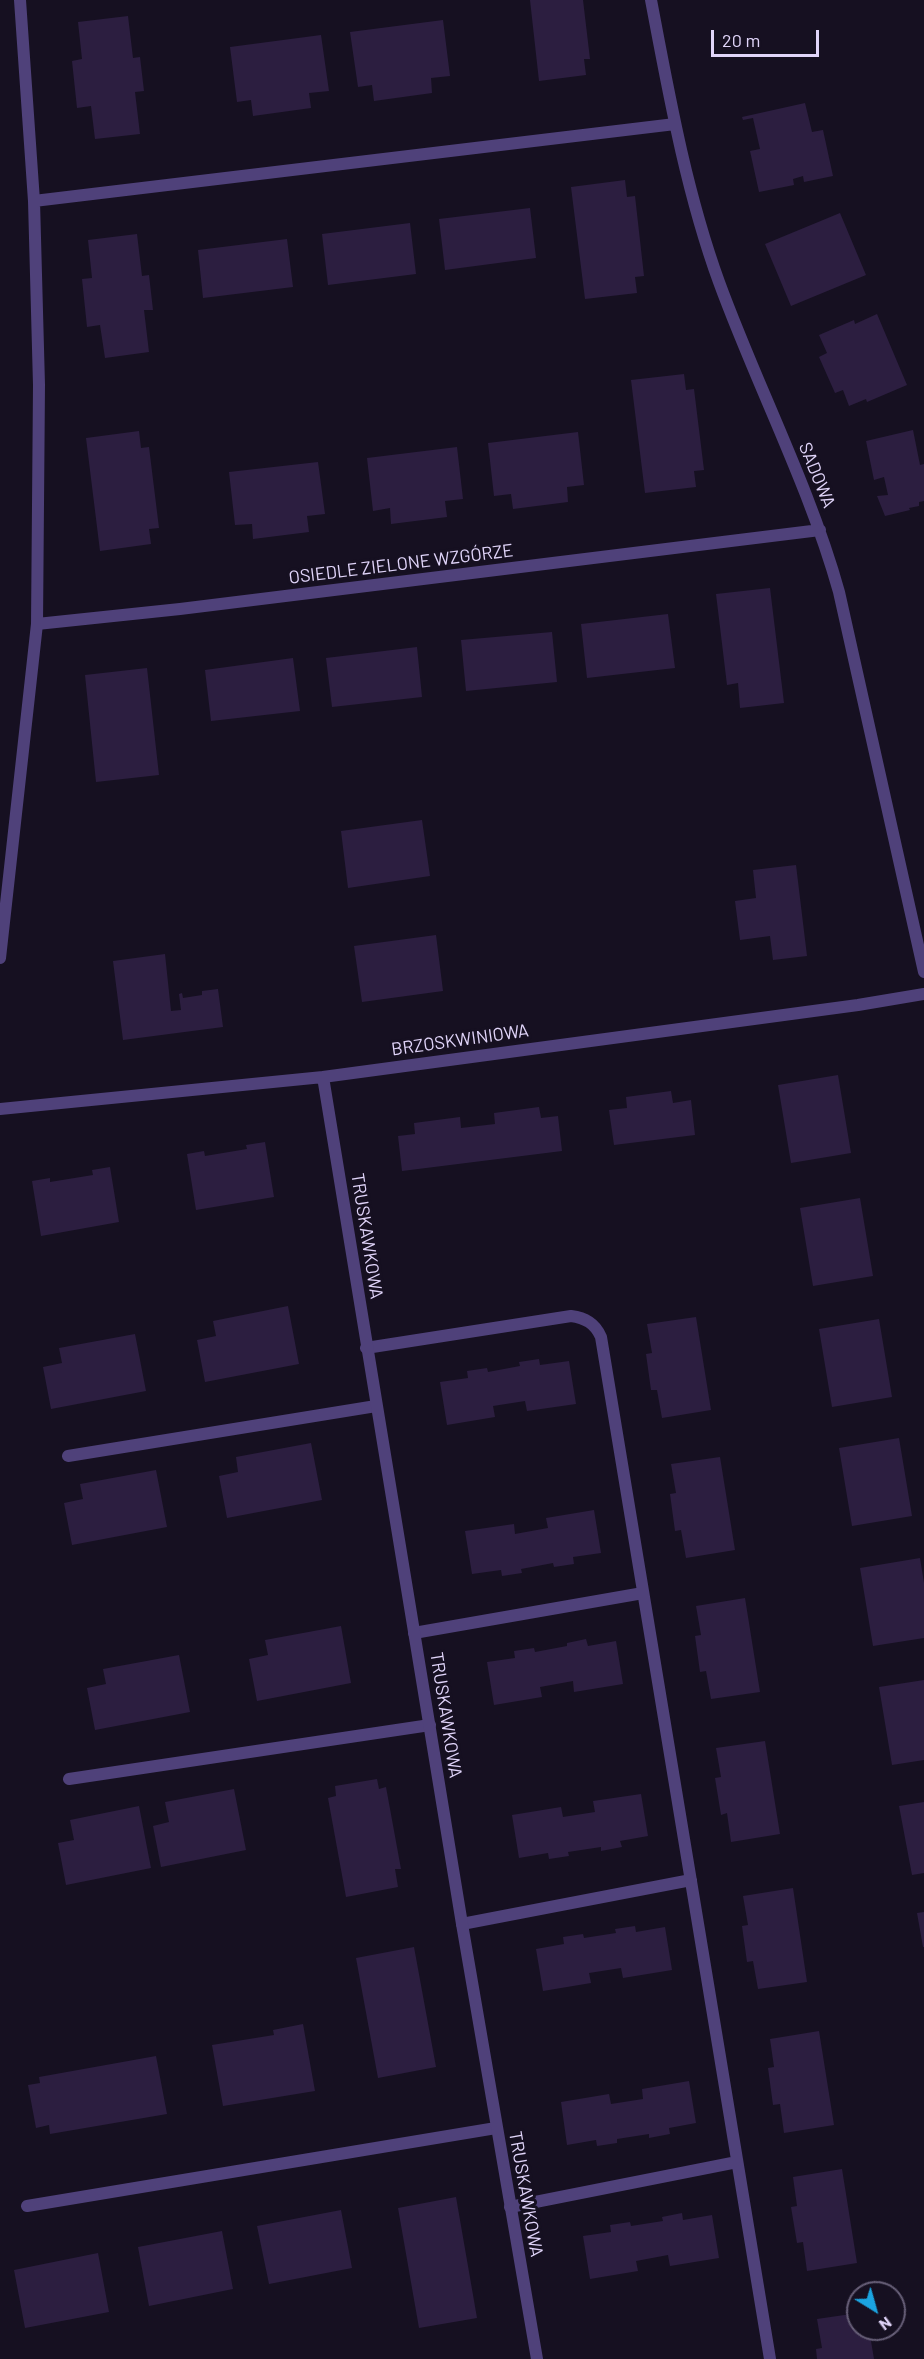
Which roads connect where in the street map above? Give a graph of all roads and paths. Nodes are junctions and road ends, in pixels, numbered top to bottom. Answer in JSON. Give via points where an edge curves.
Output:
{"nodes":[{"id":1,"x":20,"y":0,"type":"edge"},
{"id":2,"x":651,"y":0,"type":"edge"},
{"id":3,"x":675,"y":124,"type":"junction"},
{"id":4,"x":34,"y":201,"type":"junction"},
{"id":5,"x":820,"y":530,"type":"junction"},
{"id":6,"x":37,"y":624,"type":"junction"},
{"id":7,"x":0,"y":958,"type":"edge"},
{"id":8,"x":924,"y":972,"type":"edge"},
{"id":9,"x":924,"y":994,"type":"edge"},
{"id":10,"x":323,"y":1077,"type":"junction"},
{"id":11,"x":0,"y":1109,"type":"edge"},
{"id":12,"x":366,"y":1348,"type":"junction"},
{"id":13,"x":376,"y":1406,"type":"junction"},
{"id":14,"x":68,"y":1456,"type":"dead end"},
{"id":15,"x":644,"y":1593,"type":"junction"},
{"id":16,"x":414,"y":1633,"type":"junction"},
{"id":17,"x":430,"y":1725,"type":"junction"},
{"id":18,"x":69,"y":1779,"type":"dead end"},
{"id":19,"x":690,"y":1880,"type":"junction"},
{"id":20,"x":462,"y":1924,"type":"junction"},
{"id":21,"x":496,"y":2128,"type":"junction"},
{"id":22,"x":737,"y":2162,"type":"junction"},
{"id":23,"x":27,"y":2206,"type":"dead end"},
{"id":24,"x":510,"y":2207,"type":"junction"},
{"id":25,"x":537,"y":2359,"type":"edge"},
{"id":26,"x":770,"y":2359,"type":"edge"}],
"edges":[{"from":1,"to":4,"type":"street"},
{"from":2,"to":3,"type":"street","name":"SADOWA"},
{"from":3,"to":4,"type":"street"},
{"from":3,"to":5,"type":"street","name":"SADOWA","via":[[695,208],[720,283]]},
{"from":4,"to":6,"type":"street","via":[[39,385]]},
{"from":5,"to":6,"type":"street","name":"OSIEDLE ZIELONE WZGÓRZE"},
{"from":5,"to":8,"type":"street","name":"SADOWA","via":[[845,619]]},
{"from":6,"to":7,"type":"street"},
{"from":9,"to":10,"type":"street","name":"BRZOSKWINIOWA"},
{"from":10,"to":11,"type":"street","name":"BRZOSKWINIOWA"},
{"from":10,"to":12,"type":"street","name":"TRUSKAWKOWA"},
{"from":12,"to":13,"type":"street","name":"TRUSKAWKOWA"},
{"from":12,"to":15,"type":"street","via":[[571,1316],[589,1321],[597,1328]]},
{"from":13,"to":14,"type":"street"},
{"from":13,"to":16,"type":"street","name":"TRUSKAWKOWA"},
{"from":15,"to":16,"type":"street"},
{"from":15,"to":19,"type":"street"},
{"from":16,"to":17,"type":"street","name":"TRUSKAWKOWA"},
{"from":17,"to":18,"type":"street"},
{"from":17,"to":20,"type":"street","name":"TRUSKAWKOWA"},
{"from":19,"to":20,"type":"street"},
{"from":19,"to":22,"type":"street"},
{"from":20,"to":21,"type":"street","name":"TRUSKAWKOWA"},
{"from":21,"to":23,"type":"street"},
{"from":21,"to":24,"type":"street","name":"TRUSKAWKOWA"},
{"from":22,"to":24,"type":"street"},
{"from":22,"to":26,"type":"street"},
{"from":24,"to":25,"type":"street","name":"TRUSKAWKOWA"}]}
